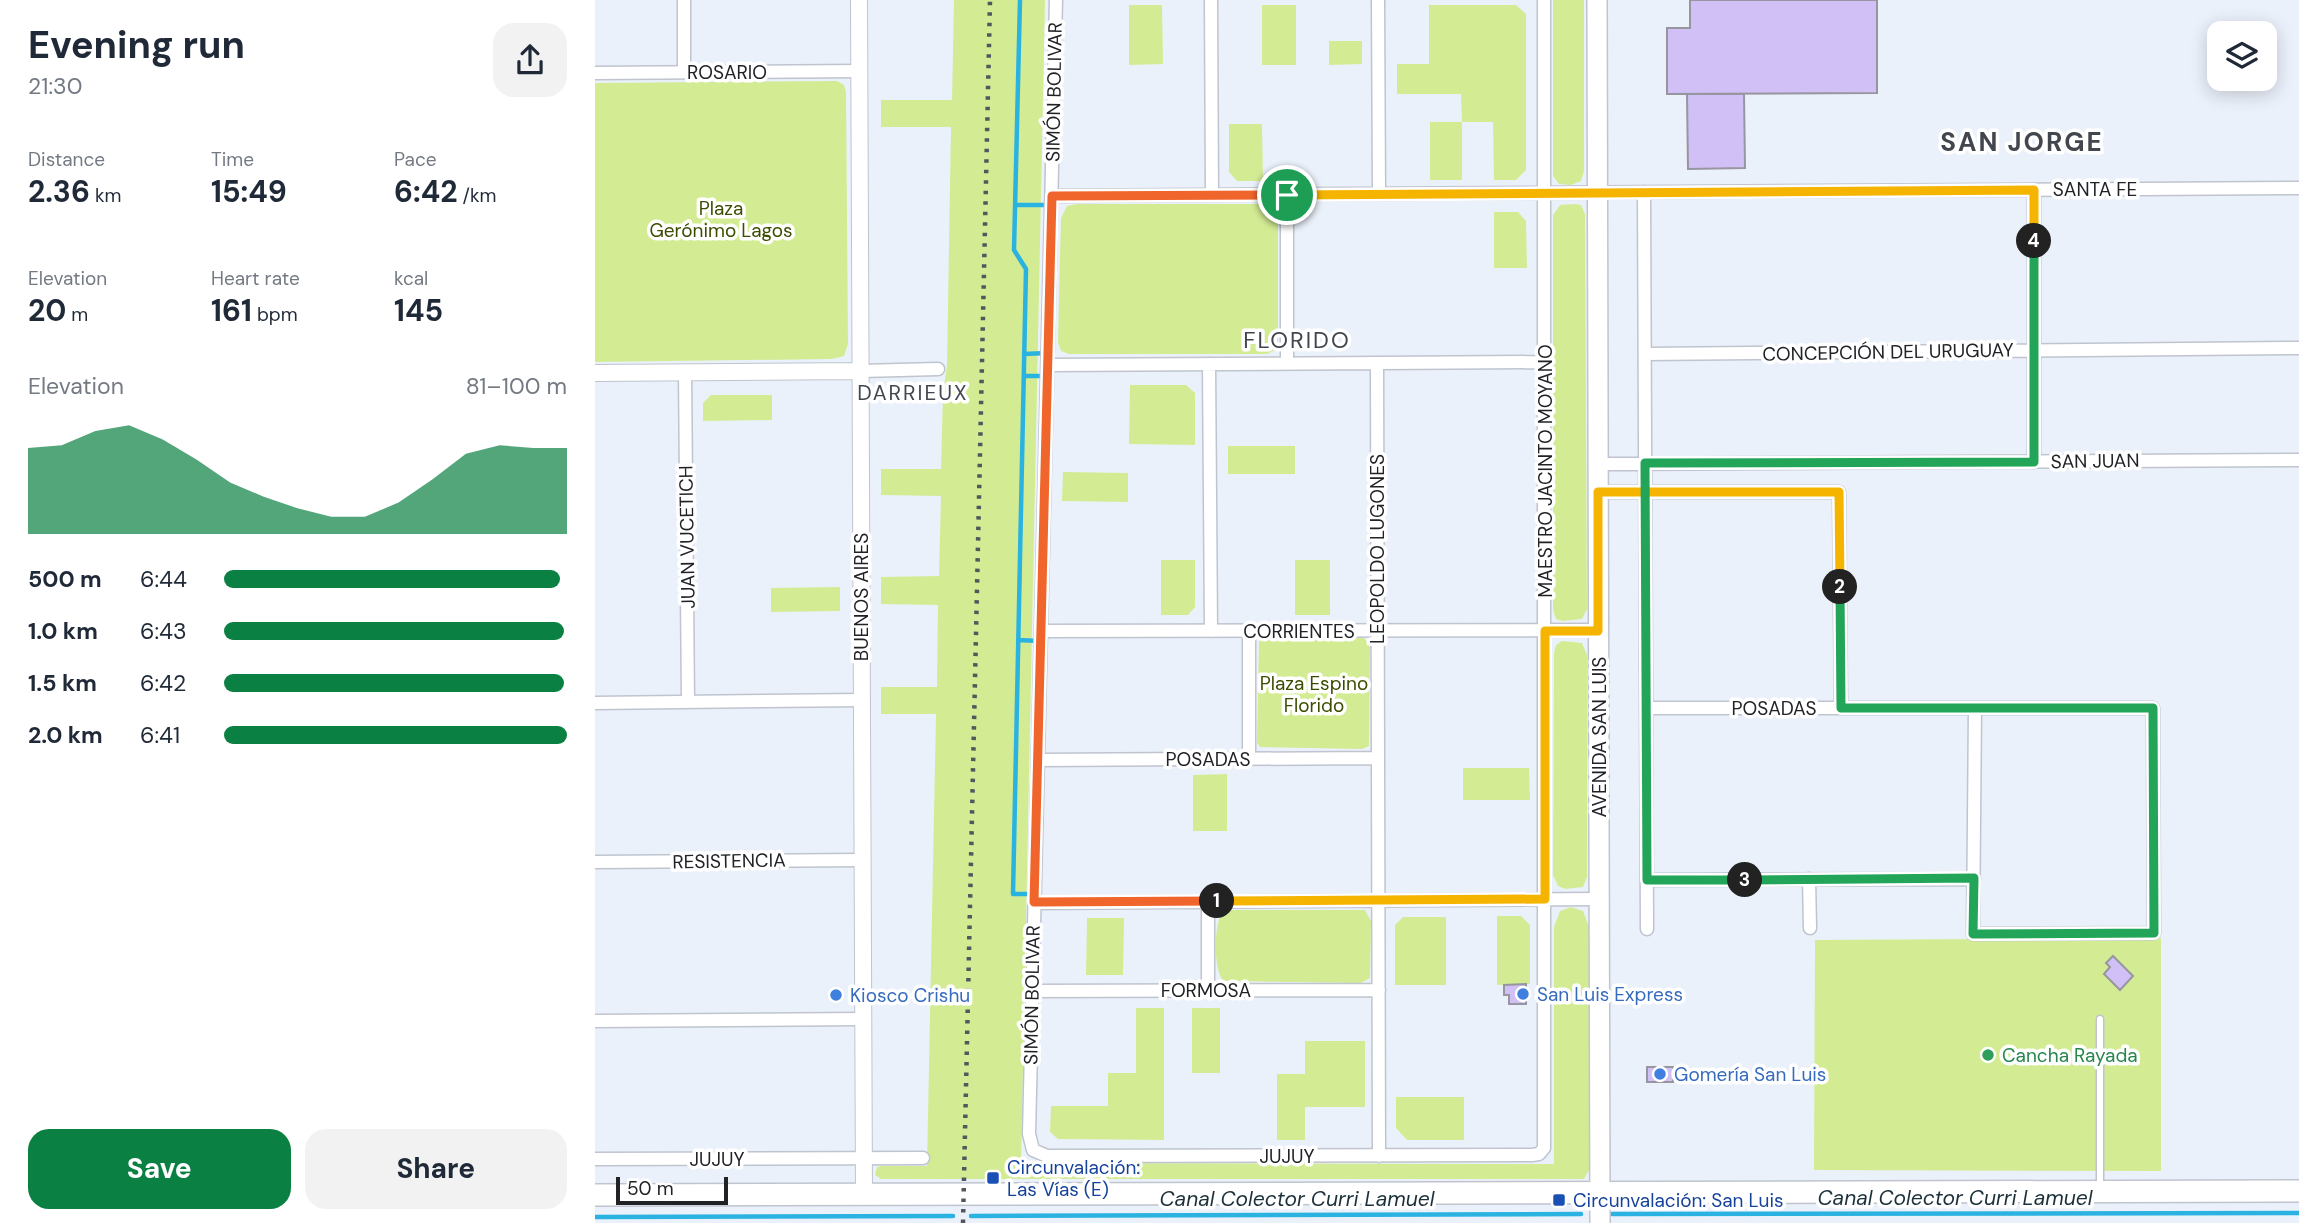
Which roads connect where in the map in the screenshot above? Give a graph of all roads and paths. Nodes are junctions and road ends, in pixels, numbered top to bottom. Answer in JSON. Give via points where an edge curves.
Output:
{"nodes":[{"id":1,"x":684,"y":0,"type":"edge"},
{"id":2,"x":859,"y":0,"type":"edge"},
{"id":3,"x":1056,"y":0,"type":"edge"},
{"id":4,"x":1211,"y":0,"type":"edge"},
{"id":5,"x":1378,"y":0,"type":"edge"},
{"id":6,"x":1544,"y":0,"type":"edge"},
{"id":7,"x":1597,"y":0,"type":"edge"},
{"id":8,"x":859,"y":71,"type":"junction"},
{"id":9,"x":684,"y":72,"type":"junction"},
{"id":10,"x":595,"y":73,"type":"edge"},
{"id":11,"x":2299,"y":188,"type":"edge"},
{"id":12,"x":2034,"y":190,"type":"junction"},
{"id":13,"x":1644,"y":192,"type":"junction"},
{"id":14,"x":1545,"y":193,"type":"junction"},
{"id":15,"x":1598,"y":193,"type":"junction"},
{"id":16,"x":1379,"y":194,"type":"junction"},
{"id":17,"x":1212,"y":195,"type":"junction"},
{"id":18,"x":1287,"y":195,"type":"junction"},
{"id":19,"x":1052,"y":196,"type":"junction"},
{"id":20,"x":2299,"y":348,"type":"edge"},
{"id":21,"x":2034,"y":350,"type":"junction"},
{"id":22,"x":1645,"y":354,"type":"junction"},
{"id":23,"x":1545,"y":362,"type":"junction"},
{"id":24,"x":1287,"y":363,"type":"junction"},
{"id":25,"x":1377,"y":363,"type":"junction"},
{"id":26,"x":1209,"y":364,"type":"junction"},
{"id":27,"x":1048,"y":365,"type":"junction"},
{"id":28,"x":938,"y":369,"type":"dead end"},
{"id":29,"x":861,"y":371,"type":"junction"},
{"id":30,"x":685,"y":372,"type":"junction"},
{"id":31,"x":595,"y":373,"type":"edge"},
{"id":32,"x":2299,"y":460,"type":"edge"},
{"id":33,"x":2034,"y":462,"type":"junction"},
{"id":34,"x":1645,"y":463,"type":"junction"},
{"id":35,"x":1598,"y":464,"type":"junction"},
{"id":36,"x":1598,"y":492,"type":"junction"},
{"id":37,"x":1646,"y":492,"type":"junction"},
{"id":38,"x":1041,"y":631,"type":"junction"},
{"id":39,"x":1211,"y":631,"type":"junction"},
{"id":40,"x":1249,"y":631,"type":"junction"},
{"id":41,"x":1378,"y":631,"type":"junction"},
{"id":42,"x":1545,"y":631,"type":"junction"},
{"id":43,"x":1598,"y":631,"type":"junction"},
{"id":44,"x":862,"y":700,"type":"junction"},
{"id":45,"x":688,"y":702,"type":"junction"},
{"id":46,"x":595,"y":703,"type":"edge"},
{"id":47,"x":1646,"y":708,"type":"junction"},
{"id":48,"x":1841,"y":708,"type":"junction"},
{"id":49,"x":1975,"y":708,"type":"junction"},
{"id":50,"x":1378,"y":758,"type":"junction"},
{"id":51,"x":1249,"y":759,"type":"junction"},
{"id":52,"x":1038,"y":760,"type":"junction"},
{"id":53,"x":862,"y":860,"type":"junction"},
{"id":54,"x":595,"y":862,"type":"edge"},
{"id":55,"x":1974,"y":878,"type":"junction"},
{"id":56,"x":1809,"y":879,"type":"junction"},
{"id":57,"x":1647,"y":880,"type":"junction"},
{"id":58,"x":1545,"y":899,"type":"junction"},
{"id":59,"x":1599,"y":899,"type":"junction"},
{"id":60,"x":1379,"y":900,"type":"junction"},
{"id":61,"x":1208,"y":901,"type":"junction"},
{"id":62,"x":1034,"y":902,"type":"junction"},
{"id":63,"x":1809,"y":928,"type":"dead end"},
{"id":64,"x":1647,"y":929,"type":"dead end"},
{"id":65,"x":1208,"y":990,"type":"junction"},
{"id":66,"x":1379,"y":990,"type":"junction"},
{"id":67,"x":1033,"y":991,"type":"junction"},
{"id":68,"x":863,"y":1018,"type":"junction"},
{"id":69,"x":2101,"y":1018,"type":"dead end"},
{"id":70,"x":595,"y":1021,"type":"edge"},
{"id":71,"x":1033,"y":1150,"type":"joint"},
{"id":72,"x":1542,"y":1151,"type":"joint"},
{"id":73,"x":1379,"y":1156,"type":"junction"},
{"id":74,"x":863,"y":1158,"type":"junction"},
{"id":75,"x":923,"y":1158,"type":"dead end"},
{"id":76,"x":595,"y":1159,"type":"edge"},
{"id":77,"x":2100,"y":1191,"type":"junction"},
{"id":78,"x":2299,"y":1191,"type":"edge"},
{"id":79,"x":1599,"y":1192,"type":"junction"},
{"id":80,"x":595,"y":1195,"type":"edge"},
{"id":81,"x":864,"y":1195,"type":"junction"},
{"id":82,"x":1600,"y":1223,"type":"edge"}],
"edges":[{"from":1,"to":9,"type":"street"},
{"from":2,"to":8,"type":"street","name":"BUENOS AIRES"},
{"from":3,"to":19,"type":"street","name":"SIMÓN BOLIVAR"},
{"from":4,"to":17,"type":"street"},
{"from":5,"to":16,"type":"street"},
{"from":6,"to":14,"type":"street","name":"MAESTRO JACINTO MOYANO"},
{"from":7,"to":15,"type":"main road","name":"AVENIDA SAN LUIS"},
{"from":8,"to":9,"type":"street","name":"ROSARIO"},
{"from":8,"to":29,"type":"street","name":"BUENOS AIRES"},
{"from":9,"to":10,"type":"street","name":"ROSARIO"},
{"from":11,"to":12,"type":"street","name":"SANTA FE"},
{"from":12,"to":13,"type":"street","name":"SANTA FE"},
{"from":12,"to":21,"type":"street"},
{"from":13,"to":15,"type":"street","name":"SANTA FE"},
{"from":13,"to":22,"type":"street"},
{"from":14,"to":15,"type":"street","name":"SANTA FE"},
{"from":14,"to":16,"type":"street","name":"SANTA FE"},
{"from":14,"to":23,"type":"street","name":"MAESTRO JACINTO MOYANO"},
{"from":15,"to":35,"type":"main road","name":"AVENIDA SAN LUIS"},
{"from":16,"to":18,"type":"street","name":"SANTA FE"},
{"from":17,"to":18,"type":"street","name":"SANTA FE"},
{"from":17,"to":19,"type":"street","name":"SANTA FE"},
{"from":18,"to":24,"type":"street"},
{"from":19,"to":27,"type":"street","name":"SIMÓN BOLIVAR"},
{"from":20,"to":21,"type":"street","name":"CONCEPCIÓN DEL URUGUAY"},
{"from":21,"to":22,"type":"street","name":"CONCEPCIÓN DEL URUGUAY"},
{"from":21,"to":33,"type":"street"},
{"from":22,"to":34,"type":"street"},
{"from":23,"to":25,"type":"street"},
{"from":23,"to":42,"type":"street","name":"MAESTRO JACINTO MOYANO"},
{"from":24,"to":25,"type":"street"},
{"from":24,"to":26,"type":"street"},
{"from":25,"to":41,"type":"street","name":"LEOPOLDO LUGONES"},
{"from":26,"to":27,"type":"street"},
{"from":26,"to":39,"type":"street"},
{"from":27,"to":38,"type":"street","name":"SIMÓN BOLIVAR"},
{"from":28,"to":29,"type":"street"},
{"from":29,"to":30,"type":"street"},
{"from":29,"to":44,"type":"street","name":"BUENOS AIRES"},
{"from":30,"to":31,"type":"street"},
{"from":30,"to":45,"type":"street","name":"JUAN VUCETICH"},
{"from":32,"to":33,"type":"street","name":"SAN JUAN"},
{"from":33,"to":34,"type":"street","name":"SAN JUAN"},
{"from":34,"to":35,"type":"street","name":"SAN JUAN"},
{"from":34,"to":37,"type":"street"},
{"from":35,"to":36,"type":"main road","name":"AVENIDA SAN LUIS"},
{"from":36,"to":37,"type":"street"},
{"from":36,"to":43,"type":"main road","name":"AVENIDA SAN LUIS"},
{"from":37,"to":47,"type":"street"},
{"from":37,"to":48,"type":"street","via":[[1839,492]]},
{"from":38,"to":39,"type":"street","name":"CORRIENTES"},
{"from":38,"to":52,"type":"street","name":"SIMÓN BOLIVAR"},
{"from":39,"to":40,"type":"street","name":"CORRIENTES"},
{"from":40,"to":41,"type":"street","name":"CORRIENTES"},
{"from":40,"to":51,"type":"street"},
{"from":41,"to":42,"type":"street","name":"CORRIENTES"},
{"from":41,"to":50,"type":"street","name":"LEOPOLDO LUGONES"},
{"from":42,"to":43,"type":"street","name":"CORRIENTES"},
{"from":42,"to":58,"type":"street","name":"MAESTRO JACINTO MOYANO"},
{"from":43,"to":59,"type":"main road","name":"AVENIDA SAN LUIS"},
{"from":44,"to":45,"type":"street"},
{"from":44,"to":53,"type":"street","name":"BUENOS AIRES"},
{"from":45,"to":46,"type":"street"},
{"from":47,"to":48,"type":"street","name":"POSADAS"},
{"from":47,"to":57,"type":"street"},
{"from":48,"to":49,"type":"street","name":"POSADAS"},
{"from":49,"to":55,"type":"street"},
{"from":49,"to":55,"type":"street","name":"POSADAS","via":[[2153,708],[2154,933],[1973,934]]},
{"from":50,"to":51,"type":"street","name":"POSADAS"},
{"from":50,"to":60,"type":"street","name":"LEOPOLDO LUGONES"},
{"from":51,"to":52,"type":"street","name":"POSADAS"},
{"from":52,"to":62,"type":"street","name":"SIMÓN BOLIVAR"},
{"from":53,"to":54,"type":"street","name":"RESISTENCIA"},
{"from":53,"to":68,"type":"street","name":"BUENOS AIRES"},
{"from":55,"to":56,"type":"street"},
{"from":56,"to":57,"type":"street"},
{"from":56,"to":63,"type":"street"},
{"from":57,"to":64,"type":"street"},
{"from":58,"to":59,"type":"street"},
{"from":58,"to":60,"type":"street"},
{"from":58,"to":72,"type":"street","name":"MAESTRO JACINTO MOYANO"},
{"from":59,"to":79,"type":"main road","name":"AVENIDA SAN LUIS"},
{"from":60,"to":61,"type":"street"},
{"from":60,"to":66,"type":"street","name":"LEOPOLDO LUGONES"},
{"from":61,"to":62,"type":"street"},
{"from":61,"to":65,"type":"street"},
{"from":62,"to":67,"type":"street","name":"SIMÓN BOLIVAR"},
{"from":65,"to":66,"type":"street","name":"FORMOSA"},
{"from":65,"to":67,"type":"street","name":"FORMOSA"},
{"from":66,"to":73,"type":"street","name":"LEOPOLDO LUGONES"},
{"from":67,"to":71,"type":"street","name":"SIMÓN BOLIVAR","via":[[1029,1134]]},
{"from":68,"to":70,"type":"street"},
{"from":68,"to":74,"type":"street","name":"BUENOS AIRES"},
{"from":69,"to":77,"type":"lane"},
{"from":71,"to":73,"type":"street","name":"JUJUY","via":[[1047,1156]]},
{"from":72,"to":73,"type":"street","name":"JUJUY","via":[[1532,1155]]},
{"from":74,"to":75,"type":"street","name":"JUJUY"},
{"from":74,"to":76,"type":"street","name":"JUJUY"},
{"from":74,"to":81,"type":"street","name":"BUENOS AIRES"},
{"from":77,"to":78,"type":"main road"},
{"from":77,"to":79,"type":"main road"},
{"from":79,"to":81,"type":"main road"},
{"from":79,"to":82,"type":"main road","name":"AVENIDA SAN LUIS"},
{"from":80,"to":81,"type":"main road"}]}
